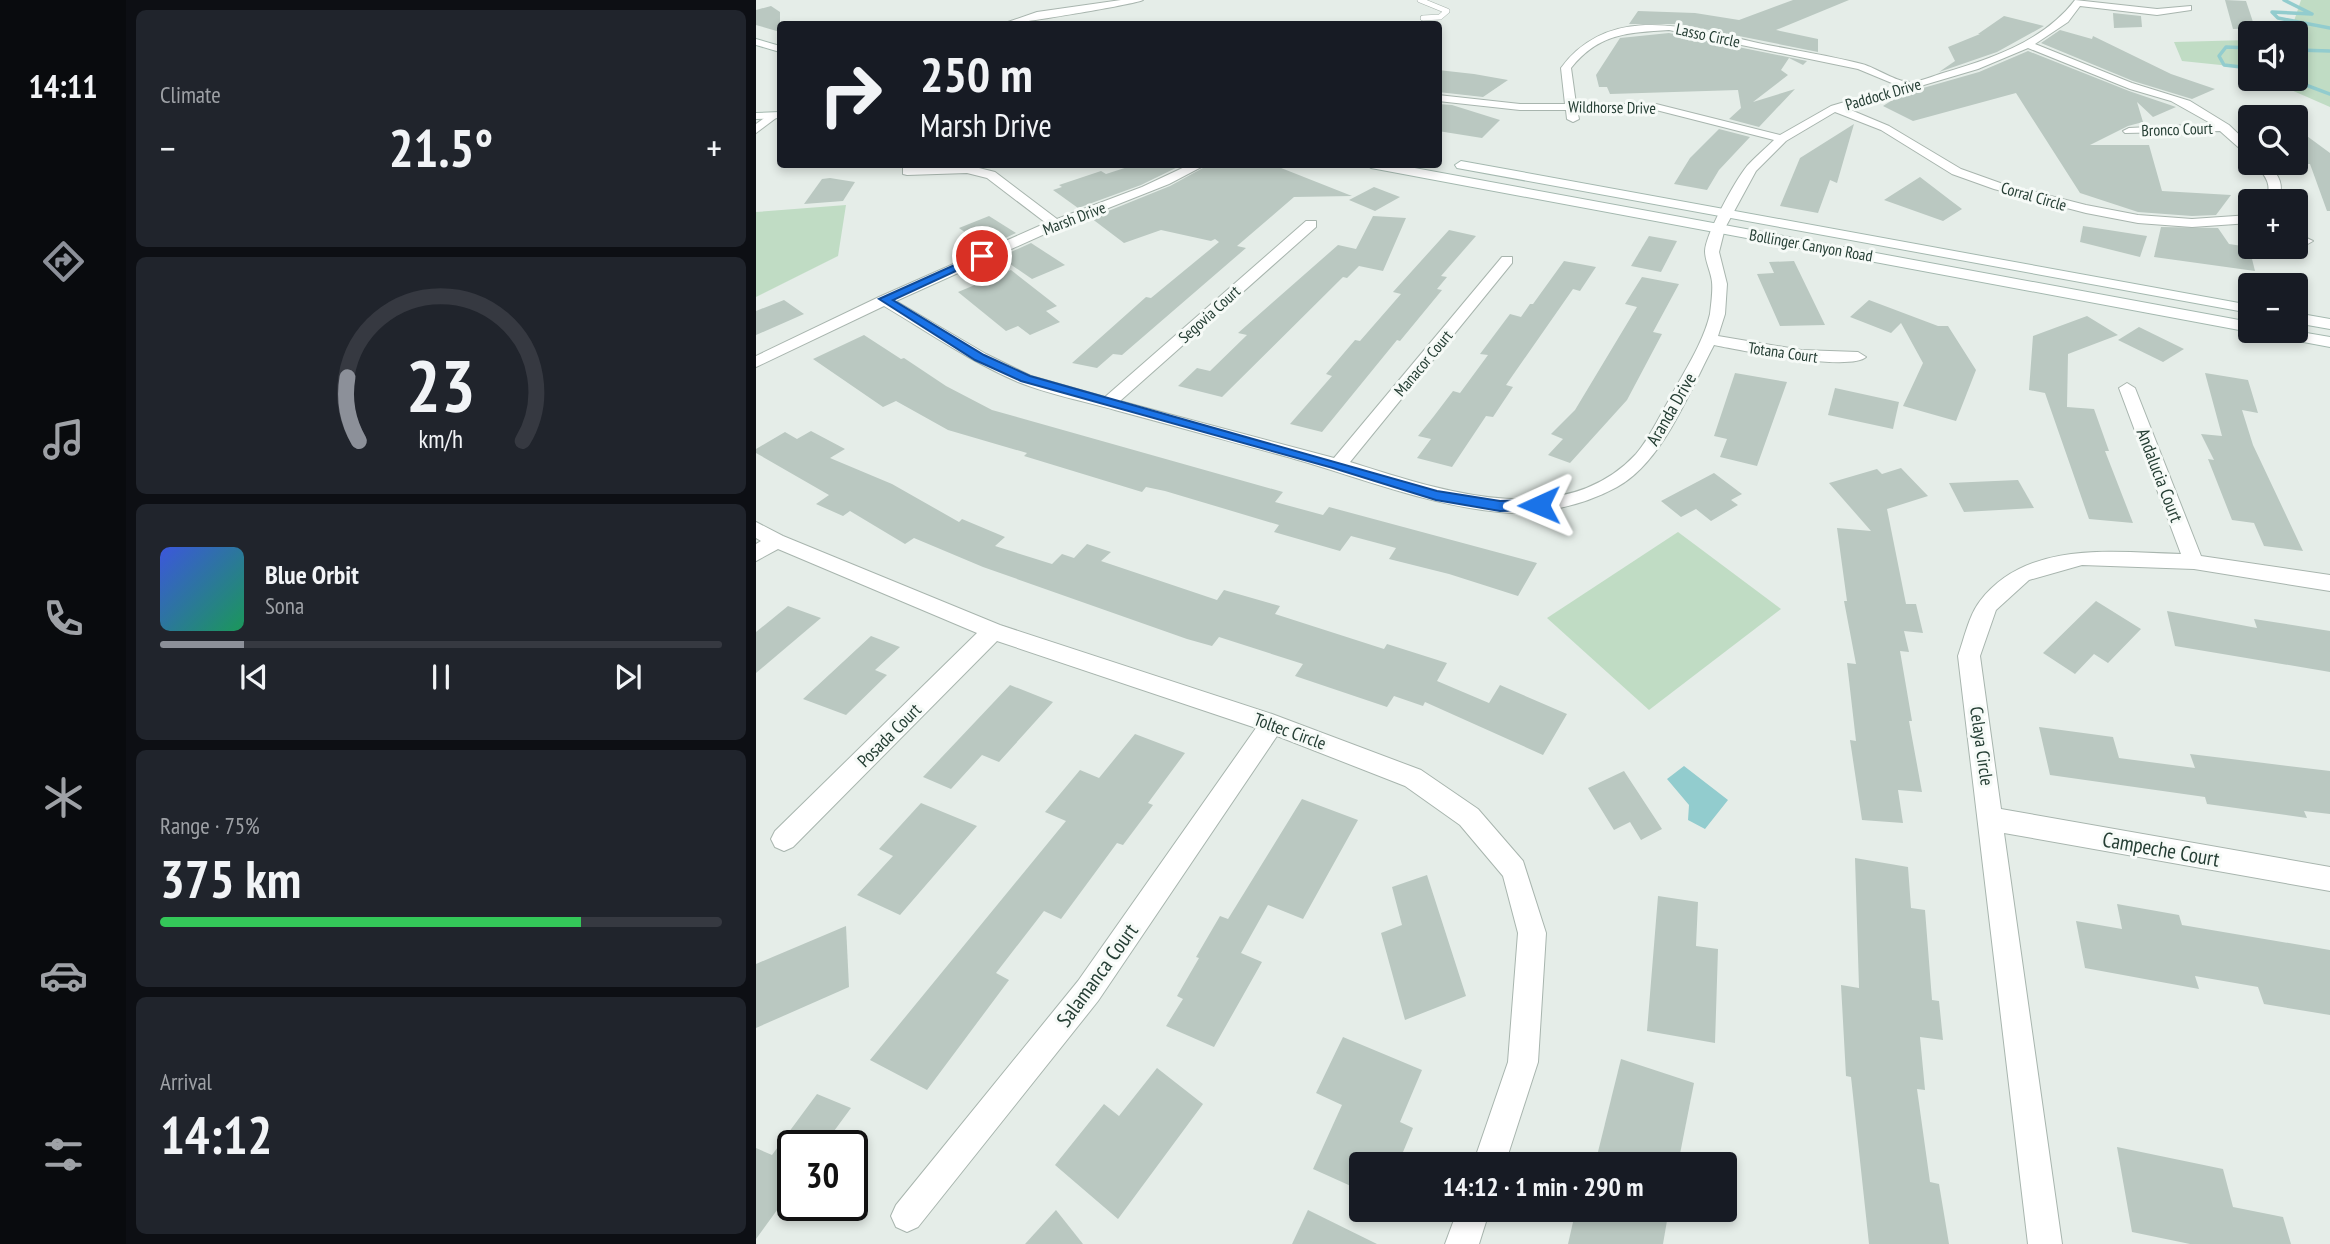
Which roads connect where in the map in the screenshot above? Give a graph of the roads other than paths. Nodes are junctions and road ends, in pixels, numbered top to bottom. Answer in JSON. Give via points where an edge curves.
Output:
{"nodes":[{"id":1,"x":1139,"y":0,"type":"edge"},
{"id":2,"x":1420,"y":0,"type":"edge"},
{"id":3,"x":2080,"y":1,"type":"edge"},
{"id":4,"x":1082,"y":8,"type":"edge"},
{"id":5,"x":2188,"y":8,"type":"dead end"},
{"id":6,"x":1423,"y":18,"type":"dead end"},
{"id":7,"x":1017,"y":21,"type":"edge"},
{"id":8,"x":756,"y":42,"type":"edge"},
{"id":9,"x":2027,"y":45,"type":"junction"},
{"id":10,"x":777,"y":48,"type":"edge"},
{"id":11,"x":1909,"y":86,"type":"junction"},
{"id":12,"x":1442,"y":98,"type":"edge"},
{"id":13,"x":756,"y":105,"type":"edge"},
{"id":14,"x":1835,"y":108,"type":"junction"},
{"id":15,"x":777,"y":110,"type":"edge"},
{"id":16,"x":777,"y":111,"type":"edge"},
{"id":17,"x":777,"y":113,"type":"edge"},
{"id":18,"x":1573,"y":113,"type":"junction"},
{"id":19,"x":756,"y":116,"type":"edge"},
{"id":20,"x":2225,"y":127,"type":"junction"},
{"id":21,"x":756,"y":130,"type":"edge"},
{"id":22,"x":2129,"y":131,"type":"dead end"},
{"id":23,"x":1782,"y":139,"type":"junction"},
{"id":24,"x":2238,"y":139,"type":"edge"},
{"id":25,"x":1451,"y":164,"type":"dead end"},
{"id":26,"x":1194,"y":168,"type":"edge"},
{"id":27,"x":1393,"y":168,"type":"edge"},
{"id":28,"x":907,"y":171,"type":"dead end"},
{"id":29,"x":1727,"y":212,"type":"junction"},
{"id":30,"x":2238,"y":220,"type":"edge"},
{"id":31,"x":1056,"y":224,"type":"junction"},
{"id":32,"x":1311,"y":224,"type":"dead end"},
{"id":33,"x":1718,"y":228,"type":"junction"},
{"id":34,"x":1507,"y":260,"type":"dead end"},
{"id":35,"x":884,"y":299,"type":"junction"},
{"id":36,"x":2238,"y":307,"type":"edge"},
{"id":37,"x":2308,"y":319,"type":"edge"},
{"id":38,"x":2330,"y":324,"type":"edge"},
{"id":39,"x":2238,"y":325,"type":"edge"},
{"id":40,"x":2308,"y":338,"type":"edge"},
{"id":41,"x":1709,"y":339,"type":"junction"},
{"id":42,"x":2330,"y":342,"type":"edge"},
{"id":43,"x":1858,"y":357,"type":"dead end"},
{"id":44,"x":756,"y":362,"type":"edge"},
{"id":45,"x":2127,"y":388,"type":"dead end"},
{"id":46,"x":1108,"y":403,"type":"junction"},
{"id":47,"x":1338,"y":465,"type":"junction"},
{"id":48,"x":766,"y":535,"type":"edge"},
{"id":49,"x":756,"y":554,"type":"edge"},
{"id":50,"x":2194,"y":562,"type":"junction"},
{"id":51,"x":2330,"y":583,"type":"edge"},
{"id":52,"x":993,"y":631,"type":"junction"},
{"id":53,"x":1272,"y":724,"type":"junction"},
{"id":54,"x":1992,"y":819,"type":"junction"},
{"id":55,"x":784,"y":839,"type":"dead end"},
{"id":56,"x":2330,"y":879,"type":"edge"},
{"id":57,"x":1493,"y":1152,"type":"edge"},
{"id":58,"x":907,"y":1216,"type":"dead end"},
{"id":59,"x":1470,"y":1222,"type":"edge"},
{"id":60,"x":1462,"y":1244,"type":"edge"},
{"id":61,"x":2045,"y":1244,"type":"edge"}],
"edges":[{"from":1,"to":4,"type":"street"},
{"from":2,"to":6,"type":"lane","via":[[1447,11],[1440,17]]},
{"from":3,"to":5,"type":"street","via":[[2157,12]]},
{"from":3,"to":9,"type":"street","name":"Paddock Drive","via":[[2065,20]]},
{"from":4,"to":7,"type":"street"},
{"from":8,"to":10,"type":"street"},
{"from":9,"to":11,"type":"street","name":"Paddock Drive"},
{"from":9,"to":20,"type":"street","via":[[2056,52],[2129,86],[2175,99]]},
{"from":11,"to":14,"type":"street","name":"Paddock Drive"},
{"from":11,"to":18,"type":"street","name":"Lasso Circle","via":[[1861,67],[1692,30],[1646,27],[1602,37],[1578,53],[1566,68]]},
{"from":12,"to":18,"type":"street","name":"Wildhorse Drive"},
{"from":13,"to":15,"type":"street"},
{"from":14,"to":23,"type":"street","name":"Paddock Drive"},
{"from":14,"to":30,"type":"street","name":"Corral Circle","via":[[1882,126],[1931,159],[1970,177],[2070,206],[2162,224]]},
{"from":16,"to":19,"type":"street"},
{"from":17,"to":21,"type":"street"},
{"from":18,"to":23,"type":"street","name":"Wildhorse Drive","via":[[1656,107]]},
{"from":20,"to":22,"type":"street","name":"Bronco Court"},
{"from":20,"to":24,"type":"street"},
{"from":23,"to":29,"type":"street","name":"Paddock Drive","via":[[1751,169]]},
{"from":25,"to":29,"type":"street","name":"Bollinger Canyon Road"},
{"from":26,"to":31,"type":"street","name":"Marsh Drive","via":[[1168,183]]},
{"from":27,"to":33,"type":"street","name":"Bollinger Canyon Road"},
{"from":28,"to":31,"type":"street","via":[[967,169],[991,175]]},
{"from":29,"to":33,"type":"street","name":"Paddock Drive"},
{"from":29,"to":36,"type":"street","name":"Bollinger Canyon Road"},
{"from":31,"to":35,"type":"street","name":"Marsh Drive"},
{"from":32,"to":46,"type":"street","name":"Segovia Court"},
{"from":33,"to":39,"type":"street","name":"Bollinger Canyon Road"},
{"from":33,"to":41,"type":"street","name":"Aranda Drive","via":[[1712,252],[1720,284]]},
{"from":34,"to":47,"type":"street","name":"Manacor Court"},
{"from":35,"to":44,"type":"street","name":"Marsh Drive"},
{"from":35,"to":46,"type":"street","name":"Aranda Drive","via":[[979,357]]},
{"from":37,"to":38,"type":"street"},
{"from":40,"to":42,"type":"street"},
{"from":41,"to":43,"type":"street","name":"Totana Court","via":[[1765,352]]},
{"from":41,"to":47,"type":"street","name":"Aranda Drive","via":[[1642,458],[1612,482],[1575,498],[1500,506],[1436,495]]},
{"from":45,"to":50,"type":"street","name":"Andalucia Court"},
{"from":46,"to":47,"type":"street","name":"Aranda Drive"},
{"from":48,"to":49,"type":"street"},
{"from":48,"to":52,"type":"street","name":"Toltec Circle"},
{"from":50,"to":51,"type":"street","name":"Celaya Circle"},
{"from":50,"to":54,"type":"street","name":"Celaya Circle","via":[[2082,558],[2022,575],[1987,606],[1969,656]]},
{"from":52,"to":53,"type":"street","name":"Toltec Circle"},
{"from":52,"to":55,"type":"street","name":"Posada Court"},
{"from":53,"to":57,"type":"street","name":"Toltec Circle","via":[[1413,778],[1469,817],[1514,870],[1532,933],[1523,1062]]},
{"from":53,"to":58,"type":"street","name":"Salamanca Court","via":[[1088,991]]},
{"from":54,"to":56,"type":"street","name":"Campeche Court"},
{"from":54,"to":61,"type":"street","name":"Celaya Circle"},
{"from":59,"to":60,"type":"street"}]}
